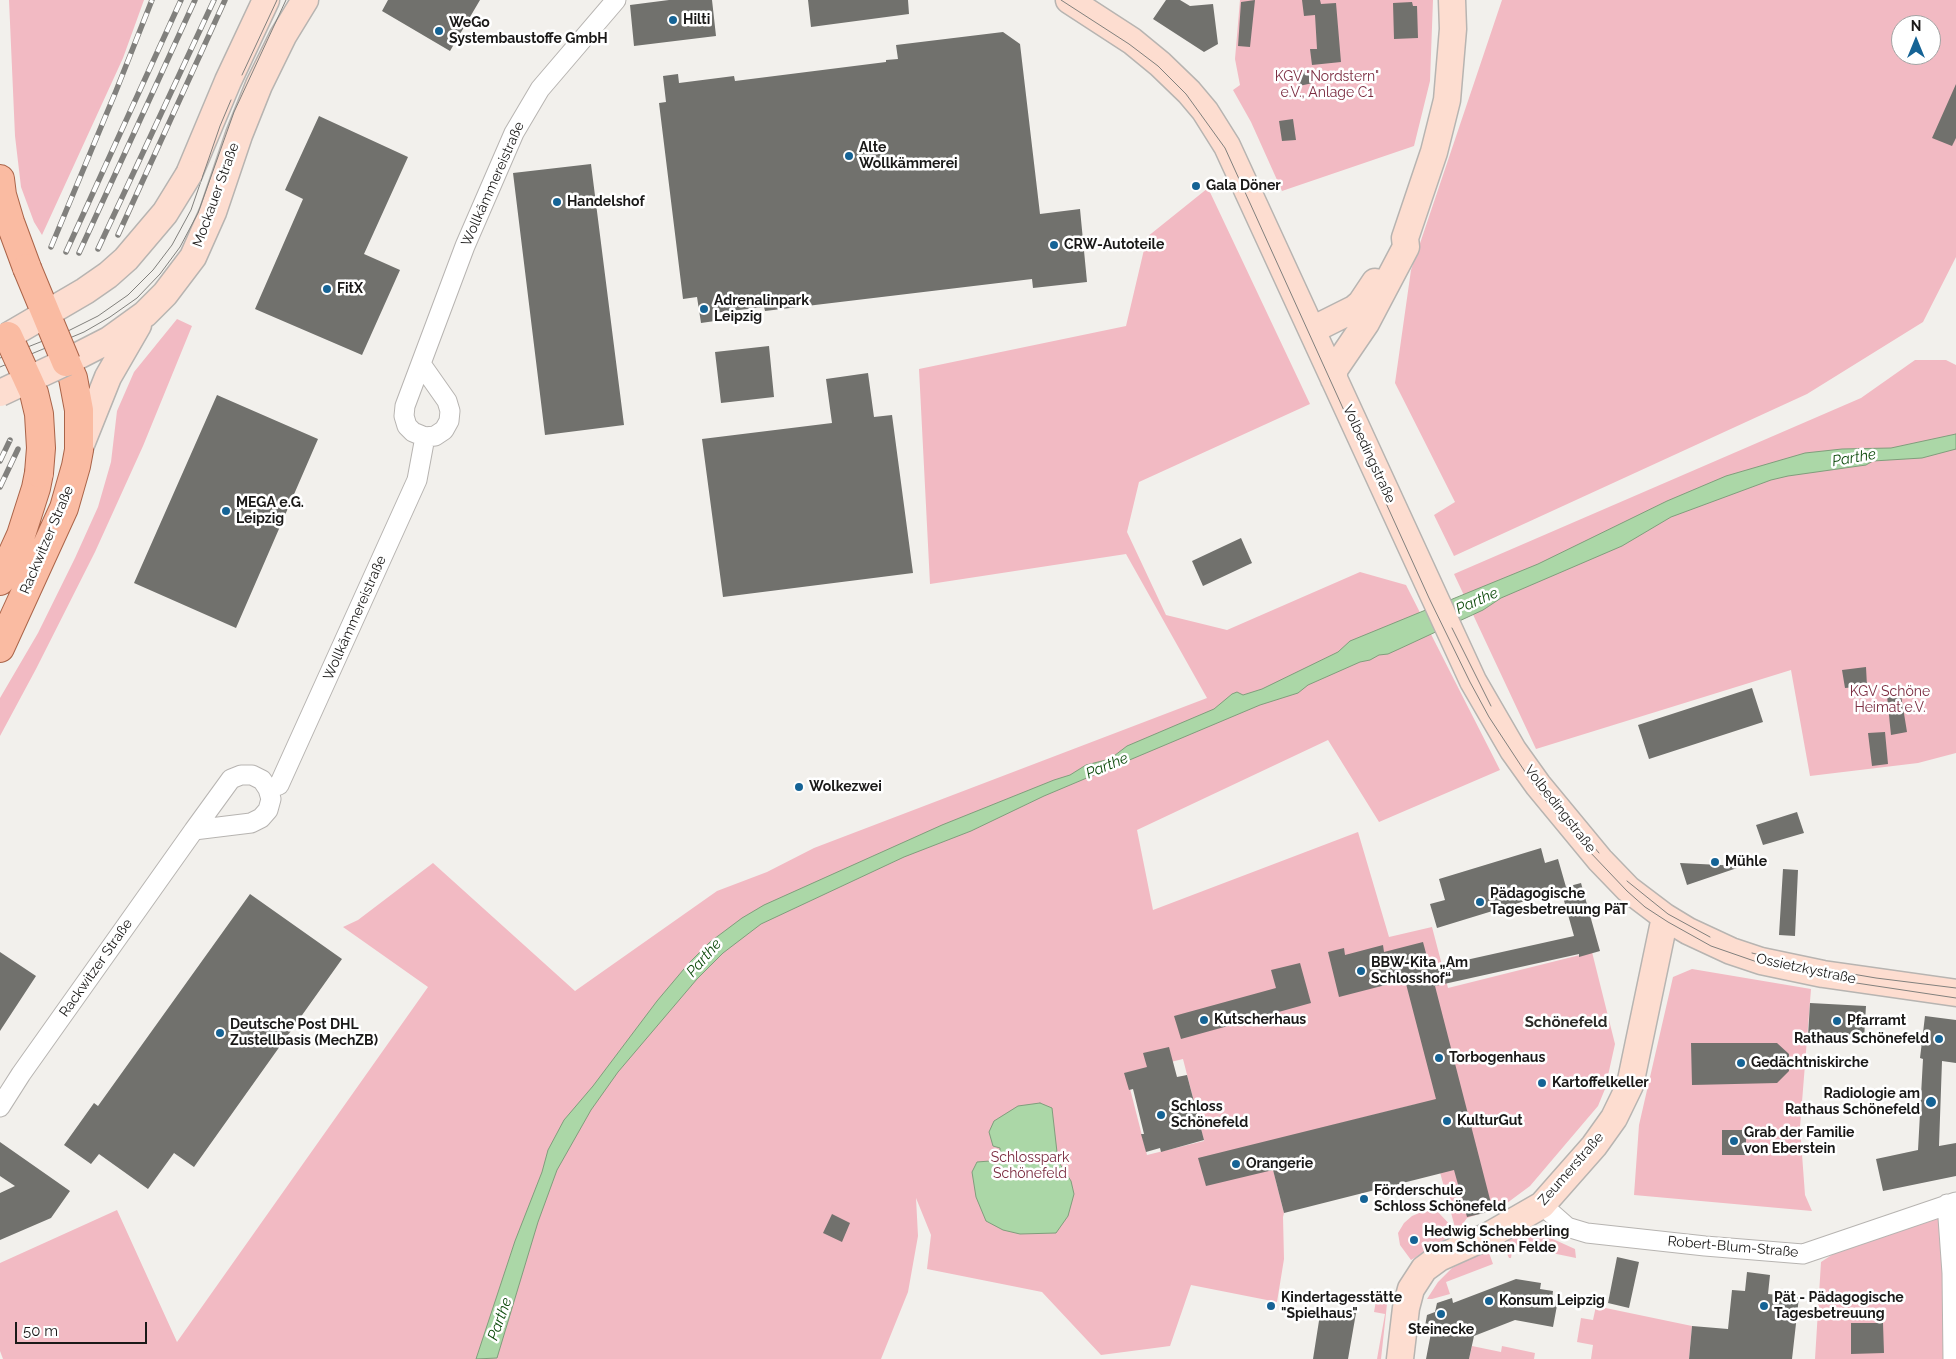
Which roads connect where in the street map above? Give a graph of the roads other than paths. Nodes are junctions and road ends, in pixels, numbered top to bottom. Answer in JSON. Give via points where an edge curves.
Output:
{"nodes":[{"id":1,"x":266,"y":0,"type":"edge"},
{"id":2,"x":305,"y":0,"type":"edge"},
{"id":3,"x":616,"y":0,"type":"edge"},
{"id":4,"x":1069,"y":0,"type":"edge"},
{"id":5,"x":1452,"y":0,"type":"edge"},
{"id":6,"x":0,"y":179,"type":"edge"},
{"id":7,"x":1404,"y":238,"type":"junction"},
{"id":8,"x":46,"y":314,"type":"junction"},
{"id":9,"x":145,"y":314,"type":"junction"},
{"id":10,"x":1312,"y":330,"type":"junction"},
{"id":11,"x":3,"y":332,"type":"edge"},
{"id":12,"x":66,"y":362,"type":"junction"},
{"id":13,"x":421,"y":364,"type":"junction"},
{"id":14,"x":28,"y":379,"type":"junction"},
{"id":15,"x":1334,"y":379,"type":"junction"},
{"id":16,"x":0,"y":393,"type":"edge"},
{"id":17,"x":424,"y":437,"type":"junction"},
{"id":18,"x":77,"y":458,"type":"junction"},
{"id":19,"x":0,"y":580,"type":"edge"},
{"id":20,"x":0,"y":648,"type":"edge"},
{"id":21,"x":268,"y":788,"type":"junction"},
{"id":22,"x":194,"y":830,"type":"junction"},
{"id":23,"x":1665,"y":918,"type":"junction"},
{"id":24,"x":1956,"y":993,"type":"edge"},
{"id":25,"x":0,"y":1107,"type":"edge"},
{"id":26,"x":1951,"y":1203,"type":"edge"},
{"id":27,"x":1542,"y":1205,"type":"junction"},
{"id":28,"x":1400,"y":1359,"type":"edge"},
{"id":29,"x":1953,"y":1359,"type":"edge"}],
"edges":[{"from":1,"to":8,"type":"main road","bridge":true,"via":[[189,174],[165,213],[120,264],[85,291]]},
{"from":2,"to":9,"type":"main road","name":"Mockauer Straße","via":[[259,85],[204,235],[165,294]]},
{"from":3,"to":13,"type":"street","name":"Wollkämmereistraße","via":[[540,89],[514,133],[465,246]]},
{"from":4,"to":10,"type":"main road","name":"Volbedingstraße","via":[[1132,41],[1160,64],[1205,111],[1231,153]]},
{"from":5,"to":7,"type":"main road","via":[[1447,100],[1434,152]]},
{"from":6,"to":8,"type":"main road","name":"Rackwitzer Straße","bridge":true,"via":[[17,243]]},
{"from":7,"to":10,"type":"main road","via":[[1396,244],[1362,303]]},
{"from":7,"to":15,"type":"main road","via":[[1406,248],[1366,323],[1334,370]]},
{"from":8,"to":11,"type":"main road","bridge":true},
{"from":8,"to":12,"type":"main road","name":"Rackwitzer Straße","bridge":true},
{"from":9,"to":12,"type":"main road","name":"Mockauer Straße","via":[[110,340]]},
{"from":9,"to":18,"type":"main road","via":[[108,377]]},
{"from":10,"to":15,"type":"main road","name":"Volbedingstraße"},
{"from":11,"to":14,"type":"main road","name":"Rackwitzer Straße","bridge":true},
{"from":12,"to":14,"type":"main road","name":"Mockauer Straße","bridge":true},
{"from":12,"to":18,"type":"main road","name":"Rackwitzer Straße","via":[[79,410]]},
{"from":13,"to":17,"type":"street","name":"Wollkämmereistraße","via":[[404,416],[412,432]]},
{"from":13,"to":17,"type":"street","via":[[447,401],[450,411],[444,430],[435,436]]},
{"from":14,"to":16,"type":"main road","name":"Mockauer Straße","bridge":true},
{"from":14,"to":19,"type":"main road","name":"Rackwitzer Straße","bridge":true,"via":[[37,403],[41,429],[39,473],[21,535]]},
{"from":15,"to":23,"type":"main road","name":"Volbedingstraße","via":[[1448,629],[1492,715],[1538,785],[1600,860],[1628,889]]},
{"from":17,"to":21,"type":"street","name":"Wollkämmereistraße","via":[[417,480],[279,785]]},
{"from":18,"to":20,"type":"main road","name":"Rackwitzer Straße","via":[[64,508]]},
{"from":21,"to":22,"type":"street","via":[[271,799],[261,818],[251,823]]},
{"from":21,"to":22,"type":"street","name":"Rackwitzer Straße","via":[[252,775],[231,779]]},
{"from":22,"to":25,"type":"street","name":"Rackwitzer Straße"},
{"from":23,"to":24,"type":"main road","name":"Ossietzkystraße","via":[[1712,943],[1761,961],[1852,980]]},
{"from":23,"to":27,"type":"main road","name":"Zeumerstraße","via":[[1630,1085],[1614,1118],[1594,1146]]},
{"from":26,"to":27,"type":"street","name":"Robert-Blum-Straße","via":[[1803,1254],[1587,1233],[1568,1227]]},
{"from":26,"to":29,"type":"street"},
{"from":27,"to":28,"type":"main road","name":"Zeumerstraße","via":[[1488,1236],[1439,1258],[1424,1269],[1411,1289]]}]}
